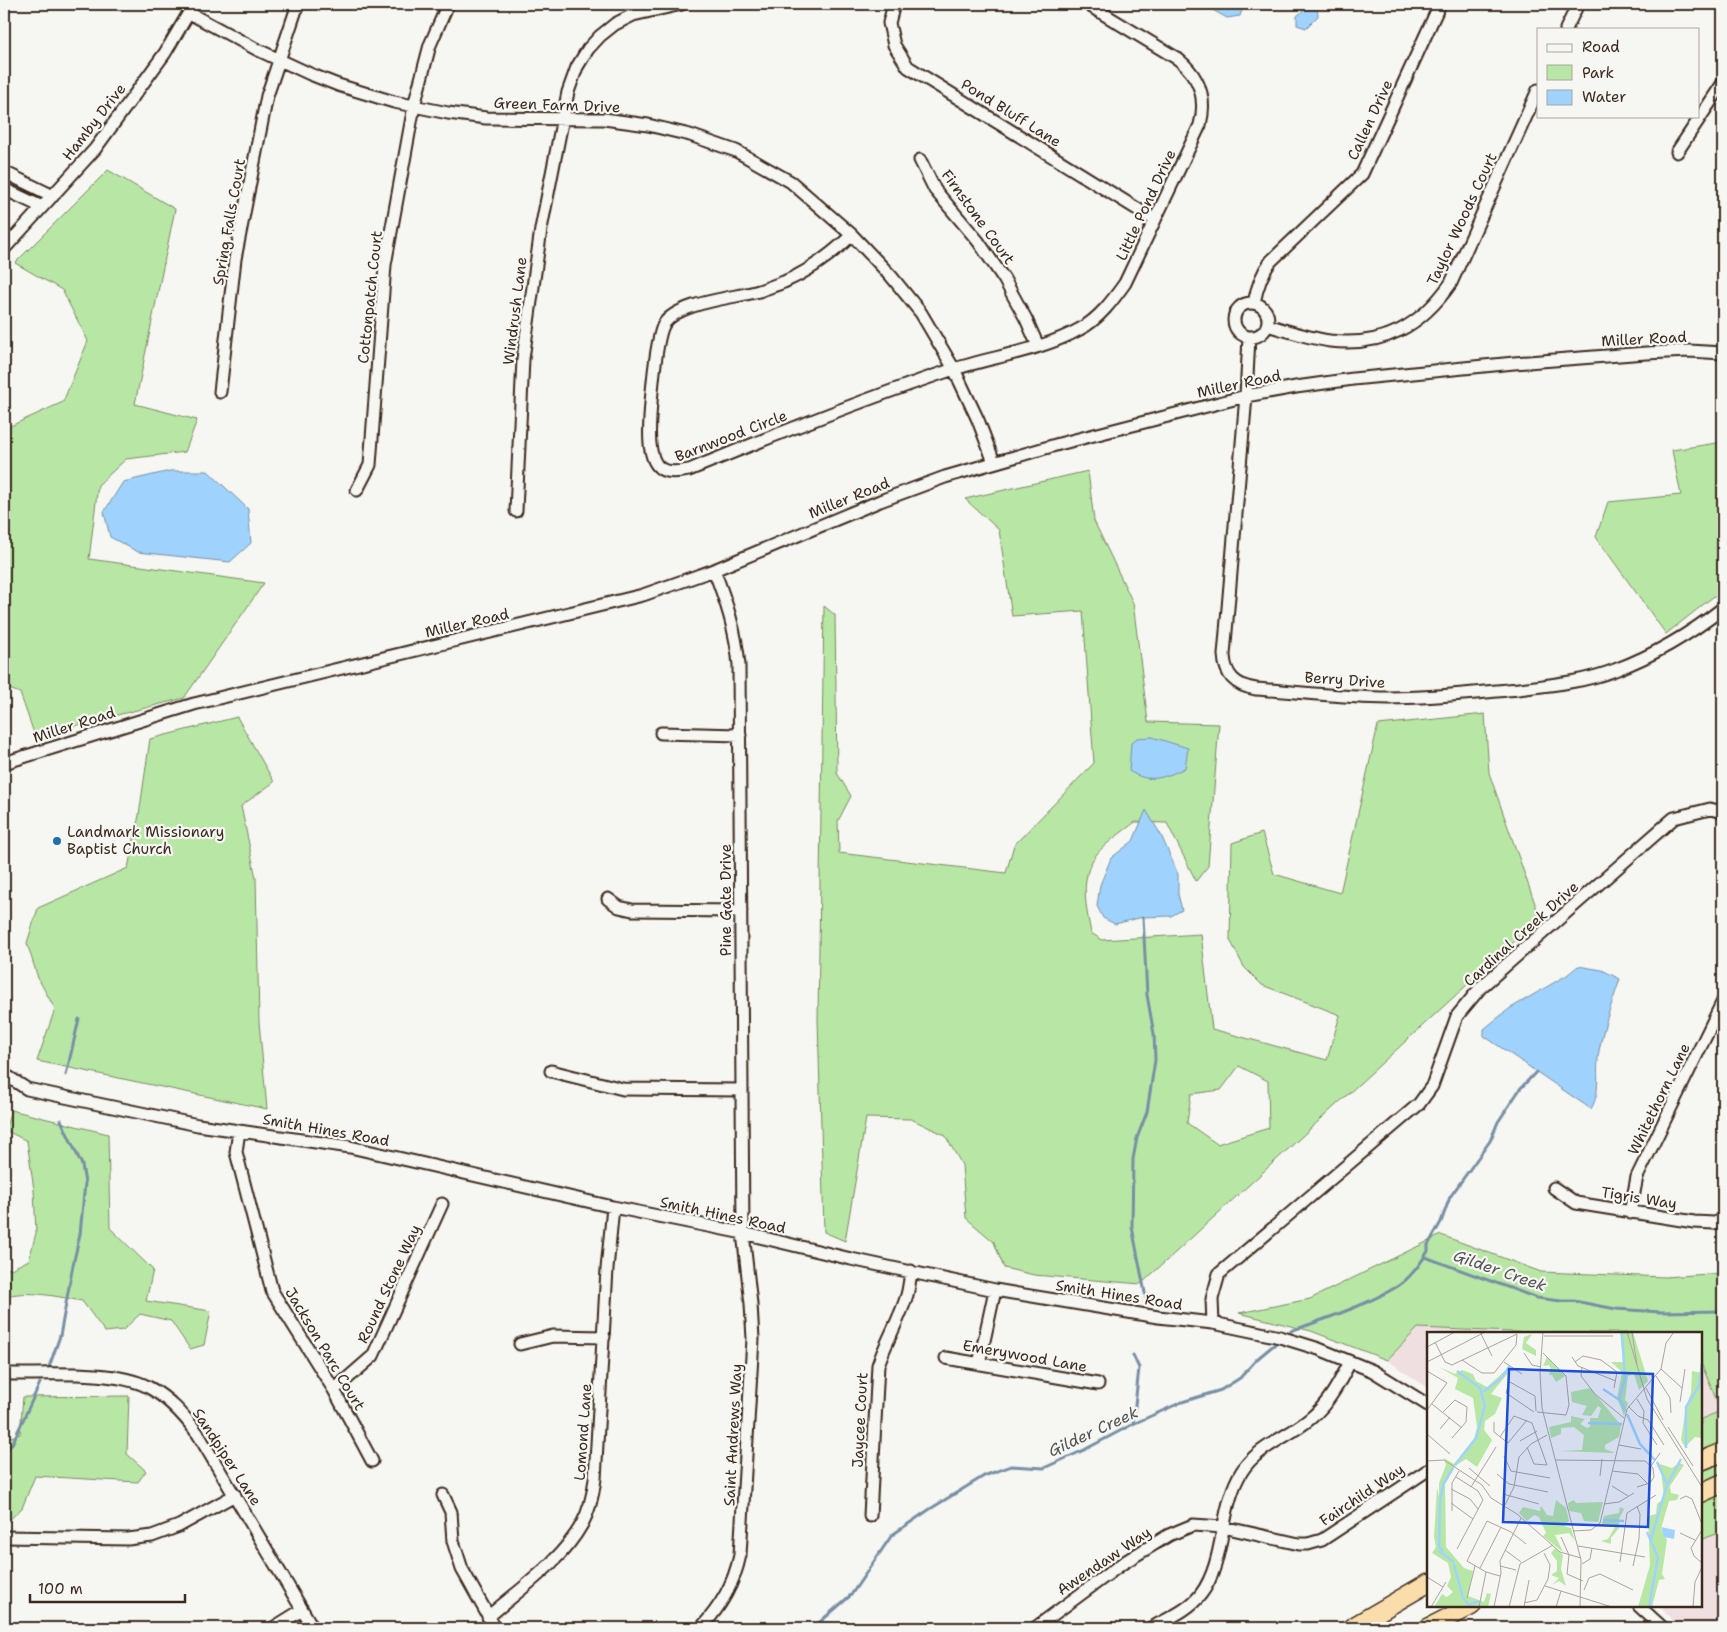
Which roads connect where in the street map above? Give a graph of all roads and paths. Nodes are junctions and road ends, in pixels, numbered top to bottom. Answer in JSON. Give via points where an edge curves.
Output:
{"nodes":[{"id":1,"x":298,"y":4,"type":"edge"},
{"id":2,"x":448,"y":4,"type":"edge"},
{"id":3,"x":682,"y":4,"type":"edge"},
{"id":4,"x":894,"y":4,"type":"edge"},
{"id":5,"x":1087,"y":4,"type":"edge"},
{"id":6,"x":1440,"y":4,"type":"edge"},
{"id":7,"x":1575,"y":5,"type":"edge"},
{"id":8,"x":192,"y":9,"type":"edge"},
{"id":9,"x":1566,"y":28,"type":"edge"},
{"id":10,"x":278,"y":58,"type":"junction"},
{"id":11,"x":1723,"y":83,"type":"edge"},
{"id":12,"x":1537,"y":92,"type":"edge"},
{"id":13,"x":414,"y":106,"type":"junction"},
{"id":14,"x":562,"y":118,"type":"junction"},
{"id":15,"x":1700,"y":118,"type":"edge"},
{"id":16,"x":1700,"y":118,"type":"edge"},
{"id":17,"x":1677,"y":152,"type":"dead end"},
{"id":18,"x":920,"y":160,"type":"dead end"},
{"id":19,"x":4,"y":172,"type":"edge"},
{"id":20,"x":4,"y":189,"type":"edge"},
{"id":21,"x":53,"y":196,"type":"junction"},
{"id":22,"x":42,"y":207,"type":"junction"},
{"id":23,"x":1155,"y":220,"type":"junction"},
{"id":24,"x":852,"y":234,"type":"junction"},
{"id":25,"x":4,"y":249,"type":"edge"},
{"id":26,"x":1254,"y":303,"type":"junction"},
{"id":27,"x":1267,"y":325,"type":"junction"},
{"id":28,"x":1249,"y":337,"type":"junction"},
{"id":29,"x":1038,"y":346,"type":"junction"},
{"id":30,"x":1723,"y":353,"type":"edge"},
{"id":31,"x":954,"y":370,"type":"junction"},
{"id":32,"x":220,"y":392,"type":"dead end"},
{"id":33,"x":1246,"y":396,"type":"junction"},
{"id":34,"x":994,"y":462,"type":"junction"},
{"id":35,"x":358,"y":490,"type":"dead end"},
{"id":36,"x":516,"y":511,"type":"dead end"},
{"id":37,"x":714,"y":570,"type":"junction"},
{"id":38,"x":1723,"y":608,"type":"edge"},
{"id":39,"x":661,"y":733,"type":"dead end"},
{"id":40,"x":740,"y":735,"type":"junction"},
{"id":41,"x":4,"y":763,"type":"edge"},
{"id":42,"x":1723,"y":812,"type":"edge"},
{"id":43,"x":608,"y":899,"type":"dead end"},
{"id":44,"x":740,"y":911,"type":"junction"},
{"id":45,"x":1723,"y":1001,"type":"edge"},
{"id":46,"x":551,"y":1071,"type":"dead end"},
{"id":47,"x":4,"y":1074,"type":"edge"},
{"id":48,"x":742,"y":1090,"type":"junction"},
{"id":49,"x":239,"y":1131,"type":"junction"},
{"id":50,"x":1554,"y":1188,"type":"dead end"},
{"id":51,"x":442,"y":1204,"type":"dead end"},
{"id":52,"x":613,"y":1207,"type":"junction"},
{"id":53,"x":1630,"y":1213,"type":"junction"},
{"id":54,"x":1723,"y":1220,"type":"edge"},
{"id":55,"x":743,"y":1233,"type":"junction"},
{"id":56,"x":911,"y":1272,"type":"junction"},
{"id":57,"x":995,"y":1290,"type":"junction"},
{"id":58,"x":1212,"y":1323,"type":"junction"},
{"id":59,"x":604,"y":1337,"type":"junction"},
{"id":60,"x":520,"y":1344,"type":"dead end"},
{"id":61,"x":946,"y":1358,"type":"dead end"},
{"id":62,"x":1350,"y":1362,"type":"junction"},
{"id":63,"x":979,"y":1364,"type":"junction"},
{"id":64,"x":4,"y":1374,"type":"edge"},
{"id":65,"x":1098,"y":1384,"type":"dead end"},
{"id":66,"x":334,"y":1390,"type":"junction"},
{"id":67,"x":1427,"y":1404,"type":"edge"},
{"id":68,"x":1723,"y":1452,"type":"edge"},
{"id":69,"x":372,"y":1461,"type":"dead end"},
{"id":70,"x":1702,"y":1462,"type":"edge"},
{"id":71,"x":1427,"y":1471,"type":"edge"},
{"id":72,"x":1723,"y":1483,"type":"edge"},
{"id":73,"x":1702,"y":1493,"type":"edge"},
{"id":74,"x":234,"y":1495,"type":"junction"},
{"id":75,"x":443,"y":1495,"type":"dead end"},
{"id":76,"x":870,"y":1516,"type":"dead end"},
{"id":77,"x":1223,"y":1527,"type":"junction"},
{"id":78,"x":4,"y":1537,"type":"edge"},
{"id":79,"x":1427,"y":1584,"type":"edge"},
{"id":80,"x":1469,"y":1607,"type":"edge"},
{"id":81,"x":1640,"y":1607,"type":"edge"},
{"id":82,"x":302,"y":1610,"type":"junction"},
{"id":83,"x":488,"y":1617,"type":"junction"},
{"id":84,"x":273,"y":1628,"type":"edge"},
{"id":85,"x":313,"y":1628,"type":"edge"},
{"id":86,"x":495,"y":1628,"type":"edge"},
{"id":87,"x":702,"y":1628,"type":"edge"},
{"id":88,"x":1036,"y":1628,"type":"edge"},
{"id":89,"x":1151,"y":1628,"type":"edge"},
{"id":90,"x":1351,"y":1628,"type":"edge"},
{"id":91,"x":1428,"y":1628,"type":"edge"},
{"id":92,"x":1663,"y":1628,"type":"edge"}],
"edges":[{"from":1,"to":10,"type":"street","name":"Spring Falls Court"},
{"from":2,"to":13,"type":"street","name":"Cottonpatch Court","via":[[430,45]]},
{"from":3,"to":14,"type":"street","name":"Windrush Lane","via":[[633,15],[614,24],[600,36],[577,67]]},
{"from":4,"to":23,"type":"street","name":"Pond Bluff Lane","via":[[889,23],[894,45],[908,67]]},
{"from":5,"to":23,"type":"street","name":"Little Pond Drive","via":[[1178,60],[1196,79],[1203,96],[1204,112],[1200,125]]},
{"from":6,"to":26,"type":"street","name":"Callen Drive","via":[[1362,174],[1271,261],[1256,288]]},
{"from":7,"to":9,"type":"street"},
{"from":8,"to":10,"type":"street","name":"Green Farm Drive"},
{"from":8,"to":21,"type":"street","name":"Hamby Drive","via":[[94,149]]},
{"from":10,"to":13,"type":"street","name":"Green Farm Drive","via":[[338,85]]},
{"from":10,"to":32,"type":"street","name":"Spring Falls Court","via":[[267,96],[235,259]]},
{"from":11,"to":15,"type":"street"},
{"from":12,"to":27,"type":"street","name":"Taylor Woods Court","via":[[1451,283],[1432,308],[1404,329],[1352,342],[1329,341]]},
{"from":13,"to":14,"type":"street","name":"Green Farm Drive","via":[[486,118]]},
{"from":13,"to":35,"type":"street","name":"Cottonpatch Court","via":[[386,265],[370,465]]},
{"from":14,"to":24,"type":"street","name":"Green Farm Drive","via":[[648,125],[736,151],[790,182]]},
{"from":14,"to":36,"type":"street","name":"Windrush Lane","via":[[541,229],[523,359]]},
{"from":16,"to":17,"type":"street"},
{"from":18,"to":29,"type":"street","name":"Firnstone Court","via":[[935,190],[978,241],[1004,279]]},
{"from":19,"to":21,"type":"street"},
{"from":20,"to":22,"type":"street"},
{"from":21,"to":22,"type":"street","name":"Hamby Drive"},
{"from":22,"to":25,"type":"street","name":"Hamby Drive"},
{"from":23,"to":29,"type":"street","name":"Little Pond Drive","via":[[1125,283],[1110,304],[1083,328]]},
{"from":24,"to":31,"type":"street","name":"Green Farm Drive","via":[[921,313]]},
{"from":24,"to":31,"type":"street","name":"Barnwood Circle","via":[[803,273],[758,291],[697,305],[676,314],[665,324],[657,352],[650,437],[655,462],[662,470],[674,473],[689,470],[873,397]]},
{"from":26,"to":27,"type":"street","via":[[1264,309]]},
{"from":26,"to":28,"type":"street","via":[[1239,308],[1234,317],[1238,332]]},
{"from":27,"to":28,"type":"street","via":[[1264,332]]},
{"from":28,"to":33,"type":"street"},
{"from":29,"to":31,"type":"street","name":"Little Pond Drive"},
{"from":30,"to":33,"type":"street","name":"Miller Road","via":[[1646,353],[1523,362],[1354,379]]},
{"from":31,"to":34,"type":"street","name":"Green Farm Drive"},
{"from":33,"to":34,"type":"street","name":"Miller Road"},
{"from":33,"to":38,"type":"street","name":"Berry Drive","via":[[1224,655],[1227,672],[1242,685],[1256,689],[1389,698],[1570,683],[1615,671],[1646,657],[1670,645]]},
{"from":34,"to":37,"type":"street","name":"Miller Road","via":[[880,501]]},
{"from":37,"to":40,"type":"street","name":"Pine Gate Drive","via":[[728,607],[737,645]]},
{"from":37,"to":41,"type":"street","name":"Miller Road","via":[[612,604],[194,704]]},
{"from":39,"to":40,"type":"street"},
{"from":40,"to":44,"type":"street","name":"Pine Gate Drive"},
{"from":42,"to":58,"type":"street","name":"Cardinal Creek Drive","via":[[1710,809],[1674,818],[1481,986],[1457,1016],[1432,1086],[1419,1104],[1219,1274],[1212,1299]]},
{"from":43,"to":44,"type":"street","via":[[619,907],[632,910]]},
{"from":44,"to":48,"type":"street","name":"Pine Gate Drive"},
{"from":45,"to":53,"type":"street","name":"Whitethorn Lane","via":[[1637,1177]]},
{"from":46,"to":48,"type":"street","via":[[623,1089]]},
{"from":47,"to":49,"type":"street","name":"Smith Hines Road","via":[[27,1088]]},
{"from":48,"to":55,"type":"street","name":"Pine Gate Drive"},
{"from":49,"to":52,"type":"street","name":"Smith Hines Road","via":[[350,1147]]},
{"from":49,"to":66,"type":"street","name":"Jackson Parc Court","via":[[236,1152],[272,1291]]},
{"from":50,"to":53,"type":"street","name":"Tigris Way","via":[[1576,1204]]},
{"from":51,"to":66,"type":"street","name":"Round Stone Way","via":[[373,1356]]},
{"from":52,"to":55,"type":"street","name":"Smith Hines Road"},
{"from":52,"to":59,"type":"street","name":"Lomond Lane"},
{"from":53,"to":54,"type":"street","name":"Tigris Way","via":[[1694,1222]]},
{"from":55,"to":56,"type":"street","name":"Smith Hines Road"},
{"from":55,"to":87,"type":"street","name":"Saint Andrews Way","via":[[753,1339],[740,1555],[729,1591]]},
{"from":56,"to":57,"type":"street","name":"Smith Hines Road"},
{"from":56,"to":76,"type":"street","name":"Jaycee Court","via":[[900,1315],[878,1365]]},
{"from":57,"to":58,"type":"street","name":"Smith Hines Road"},
{"from":57,"to":63,"type":"street"},
{"from":58,"to":62,"type":"street","name":"Smith Hines Road","via":[[1280,1337]]},
{"from":59,"to":60,"type":"street","via":[[552,1336]]},
{"from":59,"to":83,"type":"street","name":"Lomond Lane","via":[[595,1479],[588,1510],[563,1549]]},
{"from":61,"to":63,"type":"street","name":"Emerywood Lane"},
{"from":62,"to":67,"type":"street","name":"Smith Hines Road","via":[[1373,1371]]},
{"from":62,"to":77,"type":"street","via":[[1329,1399],[1317,1412],[1258,1453],[1242,1471],[1230,1495]]},
{"from":63,"to":65,"type":"street","name":"Emerywood Lane"},
{"from":64,"to":74,"type":"street","name":"Sandpiper Lane","via":[[98,1376],[148,1387],[186,1418]]},
{"from":66,"to":69,"type":"street","name":"Jackson Parc Court"},
{"from":68,"to":70,"type":"highway"},
{"from":71,"to":77,"type":"street","name":"Fairchild Way","via":[[1322,1540],[1308,1544]]},
{"from":72,"to":73,"type":"highway"},
{"from":74,"to":78,"type":"street","via":[[179,1526],[152,1536],[128,1539]]},
{"from":74,"to":82,"type":"street","name":"Sandpiper Lane"},
{"from":75,"to":83,"type":"street","via":[[451,1512],[453,1541],[462,1569]]},
{"from":77,"to":88,"type":"street","name":"Awendaw Way","via":[[1193,1525],[1170,1535],[1123,1563]]},
{"from":77,"to":89,"type":"street","via":[[1211,1579],[1200,1595],[1185,1609]]},
{"from":79,"to":90,"type":"highway"},
{"from":80,"to":91,"type":"highway"},
{"from":81,"to":92,"type":"street"},
{"from":82,"to":84,"type":"street"},
{"from":82,"to":85,"type":"street","name":"Sandpiper Lane"},
{"from":83,"to":86,"type":"street"}]}
